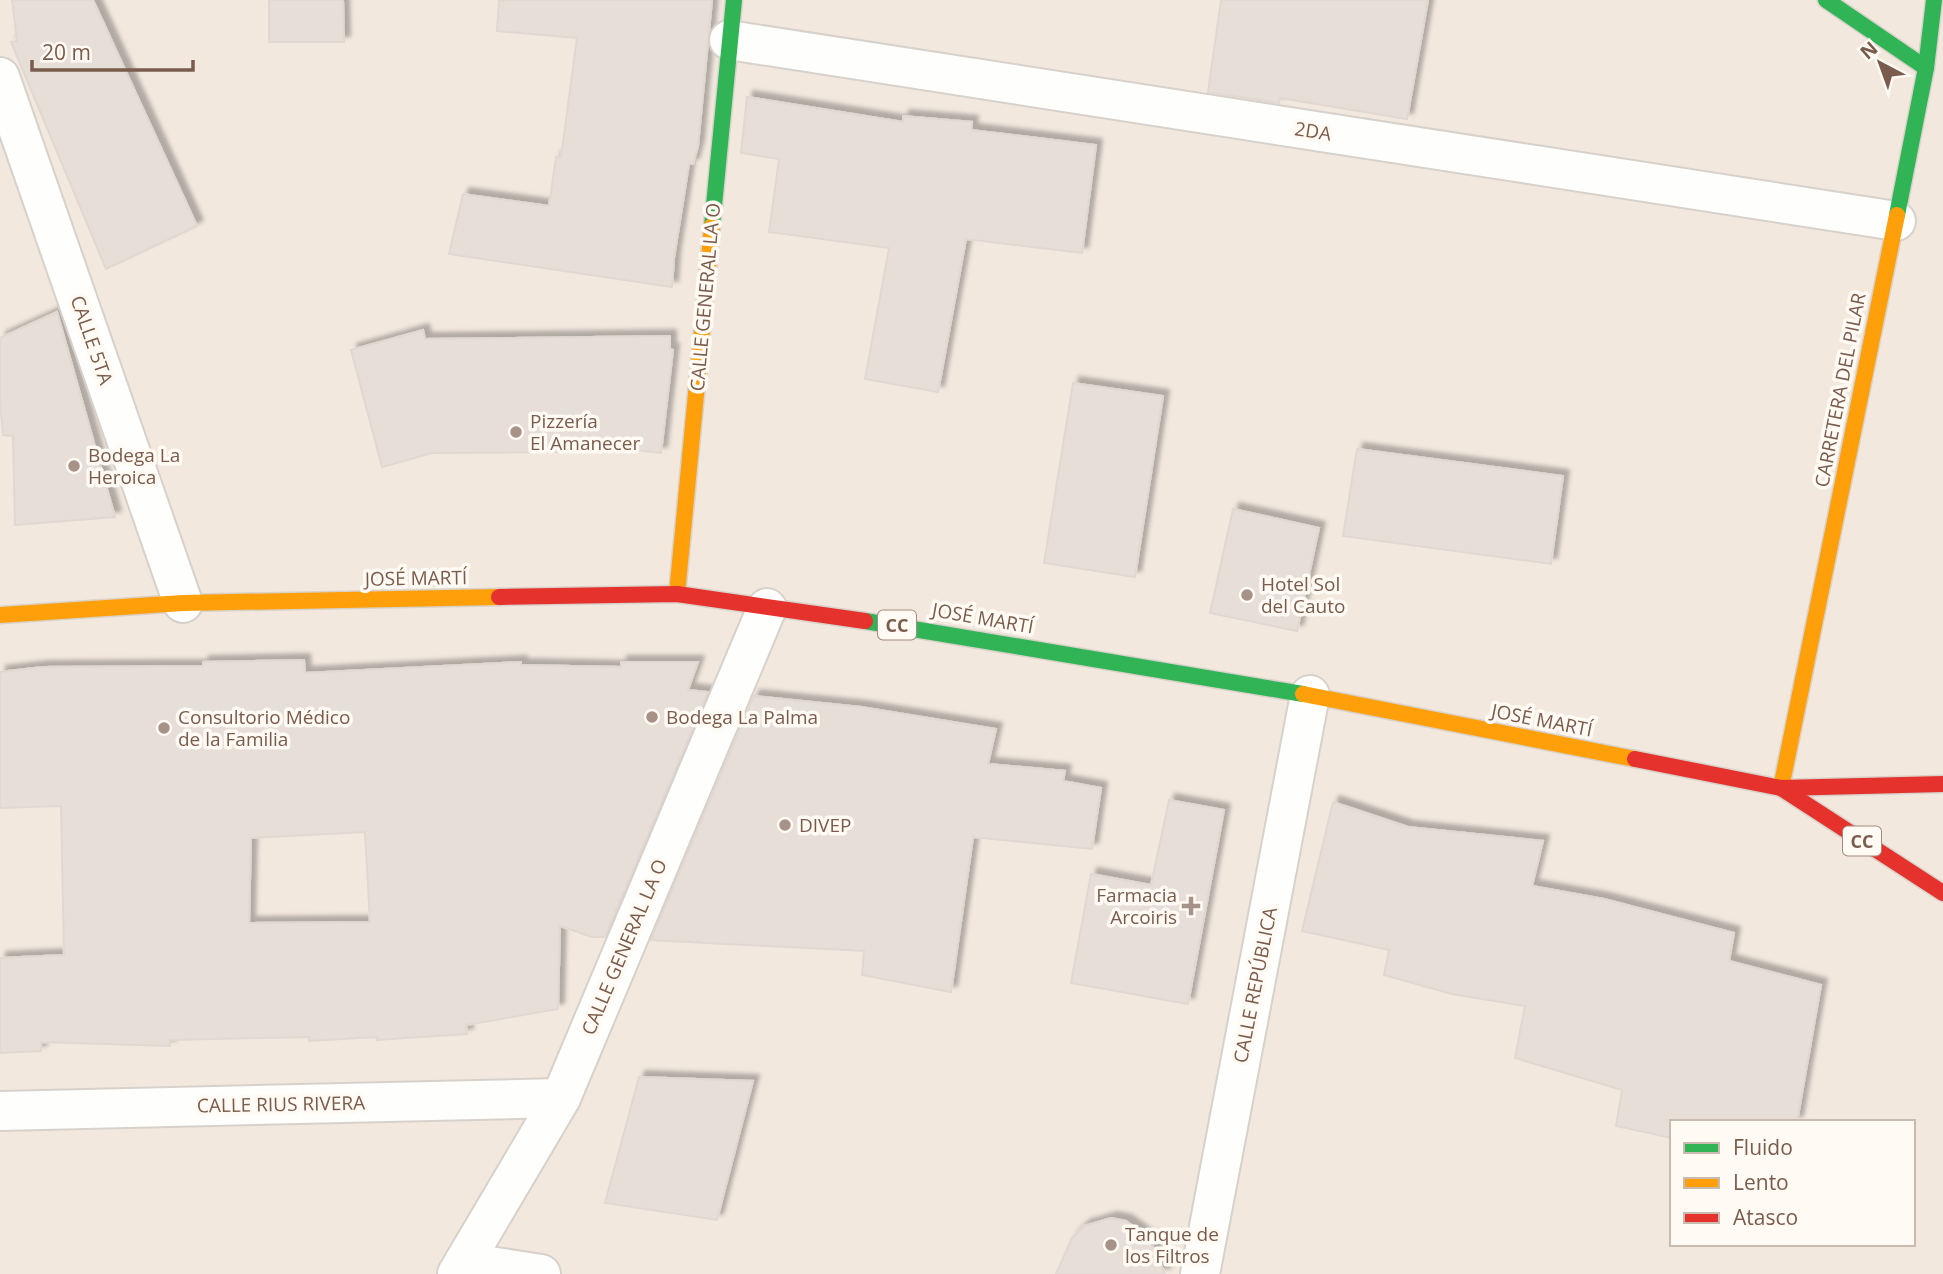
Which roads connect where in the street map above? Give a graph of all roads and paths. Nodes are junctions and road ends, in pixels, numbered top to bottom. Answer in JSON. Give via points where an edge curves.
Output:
{"nodes":[{"id":1,"x":734,"y":0,"type":"edge"},
{"id":2,"x":1826,"y":0,"type":"edge"},
{"id":3,"x":1934,"y":0,"type":"edge"},
{"id":4,"x":729,"y":40,"type":"junction"},
{"id":5,"x":1926,"y":68,"type":"junction"},
{"id":6,"x":0,"y":77,"type":"edge"},
{"id":7,"x":1896,"y":221,"type":"junction"},
{"id":8,"x":677,"y":594,"type":"junction"},
{"id":9,"x":184,"y":603,"type":"junction"},
{"id":10,"x":767,"y":608,"type":"junction"},
{"id":11,"x":0,"y":615,"type":"edge"},
{"id":12,"x":1310,"y":695,"type":"junction"},
{"id":13,"x":1943,"y":784,"type":"edge"},
{"id":14,"x":1782,"y":788,"type":"junction"},
{"id":15,"x":1943,"y":893,"type":"edge"},
{"id":16,"x":561,"y":1098,"type":"junction"},
{"id":17,"x":0,"y":1111,"type":"edge"},
{"id":18,"x":461,"y":1268,"type":"edge"},
{"id":19,"x":541,"y":1274,"type":"edge"},
{"id":20,"x":1200,"y":1274,"type":"edge"}],
"edges":[{"from":1,"to":4,"type":"main road","name":"CALLE GENERAL LA O"},
{"from":2,"to":5,"type":"main road"},
{"from":3,"to":5,"type":"main road","name":"CARRETERA DEL PILAR"},
{"from":4,"to":7,"type":"street","name":"2DA"},
{"from":4,"to":8,"type":"main road","name":"CALLE GENERAL LA O"},
{"from":5,"to":7,"type":"main road","name":"CARRETERA DEL PILAR"},
{"from":6,"to":9,"type":"street","name":"CALLE 5TA"},
{"from":7,"to":14,"type":"main road","name":"CARRETERA DEL PILAR"},
{"from":8,"to":9,"type":"main road","name":"JOSÉ MARTÍ","number":"CC"},
{"from":8,"to":10,"type":"main road","name":"JOSÉ MARTÍ","number":"CC"},
{"from":9,"to":11,"type":"main road","name":"JOSÉ MARTÍ","number":"CC"},
{"from":10,"to":12,"type":"main road","name":"JOSÉ MARTÍ","number":"CC","via":[[923,629]]},
{"from":10,"to":16,"type":"street","name":"CALLE GENERAL LA O"},
{"from":12,"to":14,"type":"main road","name":"JOSÉ MARTÍ","number":"CC"},
{"from":12,"to":20,"type":"street","name":"CALLE REPÚBLICA"},
{"from":13,"to":14,"type":"main road"},
{"from":14,"to":15,"type":"main road","number":"CC"},
{"from":16,"to":17,"type":"street","name":"CALLE RIUS RIVERA"},
{"from":16,"to":18,"type":"street","name":"CALLE GENERAL LA O"},
{"from":18,"to":19,"type":"street"}]}
